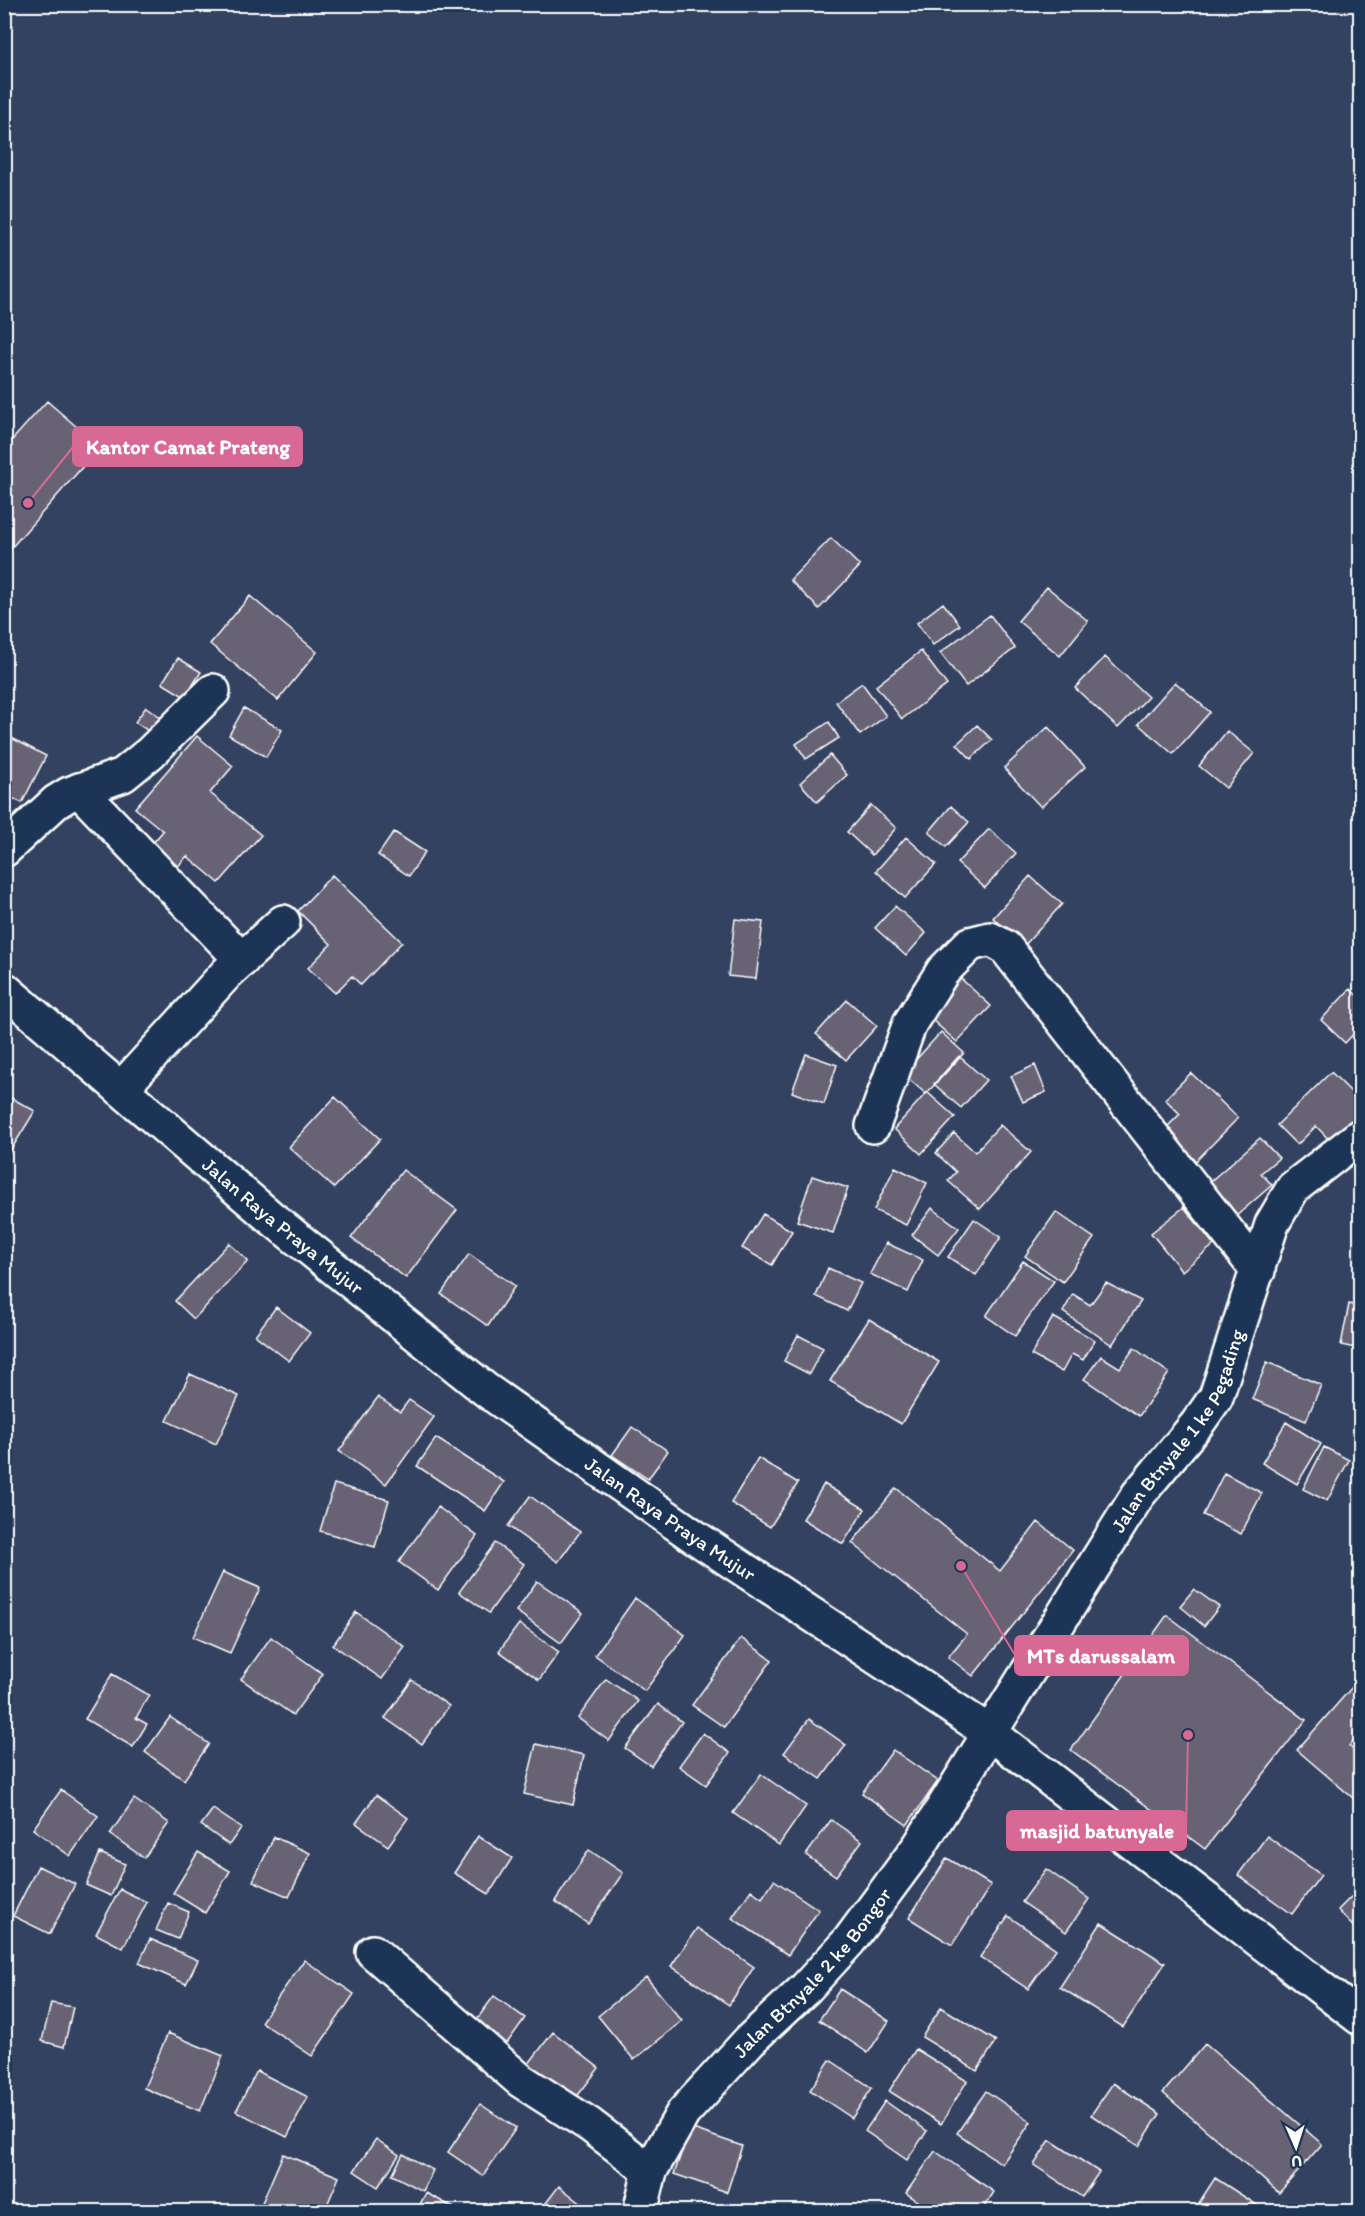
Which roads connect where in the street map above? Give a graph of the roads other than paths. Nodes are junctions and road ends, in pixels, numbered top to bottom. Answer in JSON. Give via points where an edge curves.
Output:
{"nodes":[{"id":1,"x":213,"y":691,"type":"dead end"},
{"id":2,"x":79,"y":790,"type":"junction"},
{"id":3,"x":4,"y":850,"type":"edge"},
{"id":4,"x":283,"y":922,"type":"dead end"},
{"id":5,"x":242,"y":960,"type":"junction"},
{"id":6,"x":4,"y":988,"type":"edge"},
{"id":7,"x":121,"y":1089,"type":"junction"},
{"id":8,"x":873,"y":1126,"type":"dead end"},
{"id":9,"x":1360,"y":1136,"type":"edge"},
{"id":10,"x":1258,"y":1271,"type":"junction"},
{"id":11,"x":989,"y":1732,"type":"junction"},
{"id":12,"x":373,"y":1952,"type":"dead end"},
{"id":13,"x":1360,"y":2018,"type":"edge"},
{"id":14,"x":650,"y":2170,"type":"junction"},
{"id":15,"x":640,"y":2211,"type":"edge"}],
"edges":[{"from":1,"to":2,"type":"street","via":[[123,775]]},
{"from":2,"to":3,"type":"street","via":[[56,802]]},
{"from":2,"to":5,"type":"street"},
{"from":4,"to":5,"type":"street"},
{"from":5,"to":7,"type":"street"},
{"from":6,"to":7,"type":"street","name":"Jalan Raya Praya Mujur"},
{"from":7,"to":11,"type":"street","name":"Jalan Raya Praya Mujur","via":[[268,1215],[486,1390],[676,1524]]},
{"from":8,"to":10,"type":"street","via":[[910,1023],[943,971],[970,944],[990,939],[1005,947]]},
{"from":9,"to":10,"type":"street","name":"Jalan Btnyale 1 ke Pegading","via":[[1293,1188],[1272,1224]]},
{"from":10,"to":11,"type":"street","name":"Jalan Btnyale 1 ke Pegading","via":[[1216,1397],[1138,1495]]},
{"from":11,"to":13,"type":"street","name":"Jalan Raya Praya Mujur"},
{"from":11,"to":14,"type":"street","name":"Jalan Btnyale 2 ke Bongor","via":[[920,1845],[849,1941],[683,2113]]},
{"from":12,"to":14,"type":"street","via":[[520,2080]]},
{"from":14,"to":15,"type":"street","name":"Jalan Btnyale 2 ke Bongor"}]}
